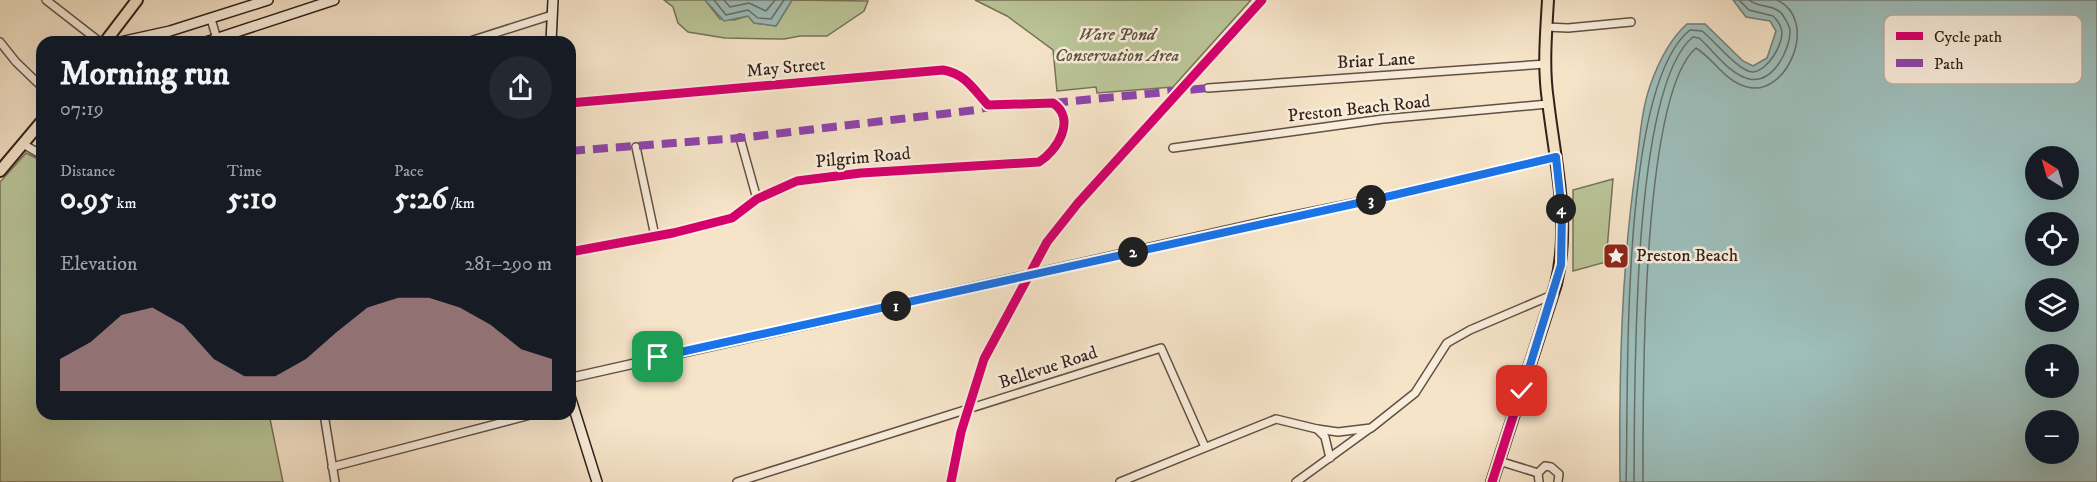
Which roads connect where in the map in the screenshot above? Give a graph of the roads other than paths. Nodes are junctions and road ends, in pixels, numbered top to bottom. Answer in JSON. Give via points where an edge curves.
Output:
{"nodes":[{"id":1,"x":46,"y":0,"type":"edge"},
{"id":2,"x":137,"y":0,"type":"edge"},
{"id":3,"x":268,"y":0,"type":"edge"},
{"id":4,"x":334,"y":0,"type":"edge"},
{"id":5,"x":553,"y":0,"type":"edge"},
{"id":6,"x":1548,"y":0,"type":"edge"},
{"id":7,"x":552,"y":15,"type":"junction"},
{"id":8,"x":211,"y":19,"type":"junction"},
{"id":9,"x":1632,"y":22,"type":"dead end"},
{"id":10,"x":1546,"y":27,"type":"junction"},
{"id":11,"x":92,"y":36,"type":"edge"},
{"id":12,"x":110,"y":36,"type":"edge"},
{"id":13,"x":144,"y":36,"type":"edge"},
{"id":14,"x":216,"y":36,"type":"edge"},
{"id":15,"x":226,"y":36,"type":"edge"},
{"id":16,"x":486,"y":36,"type":"edge"},
{"id":17,"x":551,"y":36,"type":"edge"},
{"id":18,"x":0,"y":42,"type":"edge"},
{"id":19,"x":1546,"y":64,"type":"junction"},
{"id":20,"x":36,"y":81,"type":"edge"},
{"id":21,"x":1208,"y":88,"type":"dead end"},
{"id":22,"x":576,"y":102,"type":"edge"},
{"id":23,"x":1548,"y":104,"type":"junction"},
{"id":24,"x":992,"y":106,"type":"joint"},
{"id":25,"x":36,"y":128,"type":"edge"},
{"id":26,"x":740,"y":138,"type":"dead end"},
{"id":27,"x":23,"y":144,"type":"junction"},
{"id":28,"x":636,"y":147,"type":"dead end"},
{"id":29,"x":1173,"y":148,"type":"dead end"},
{"id":30,"x":36,"y":152,"type":"edge"},
{"id":31,"x":1556,"y":157,"type":"junction"},
{"id":32,"x":0,"y":171,"type":"edge"},
{"id":33,"x":757,"y":199,"type":"junction"},
{"id":34,"x":655,"y":237,"type":"junction"},
{"id":35,"x":576,"y":251,"type":"edge"},
{"id":36,"x":1552,"y":295,"type":"junction"},
{"id":37,"x":576,"y":377,"type":"edge"},
{"id":38,"x":576,"y":417,"type":"edge"},
{"id":39,"x":325,"y":420,"type":"edge"},
{"id":40,"x":511,"y":420,"type":"edge"},
{"id":41,"x":1371,"y":428,"type":"junction"},
{"id":42,"x":1317,"y":429,"type":"junction"},
{"id":43,"x":1205,"y":447,"type":"junction"},
{"id":44,"x":1330,"y":458,"type":"junction"},
{"id":45,"x":1499,"y":461,"type":"junction"},
{"id":46,"x":332,"y":467,"type":"junction"},
{"id":47,"x":1538,"y":473,"type":"junction"},
{"id":48,"x":335,"y":482,"type":"edge"},
{"id":49,"x":597,"y":482,"type":"edge"},
{"id":50,"x":737,"y":482,"type":"edge"},
{"id":51,"x":1120,"y":482,"type":"edge"},
{"id":52,"x":1296,"y":482,"type":"edge"},
{"id":53,"x":1492,"y":482,"type":"edge"},
{"id":54,"x":1539,"y":482,"type":"edge"},
{"id":55,"x":1558,"y":482,"type":"edge"}],
"edges":[{"from":1,"to":11,"type":"street"},
{"from":2,"to":12,"type":"main road"},
{"from":3,"to":8,"type":"main road"},
{"from":4,"to":15,"type":"main road"},
{"from":5,"to":7,"type":"main road"},
{"from":6,"to":10,"type":"main road"},
{"from":7,"to":16,"type":"street"},
{"from":7,"to":17,"type":"main road"},
{"from":8,"to":13,"type":"main road"},
{"from":8,"to":14,"type":"street"},
{"from":9,"to":10,"type":"street"},
{"from":10,"to":19,"type":"main road"},
{"from":18,"to":20,"type":"street"},
{"from":19,"to":21,"type":"street","name":"Briar Lane"},
{"from":19,"to":23,"type":"main road"},
{"from":22,"to":24,"type":"street","name":"May Street","via":[[943,70],[965,79]]},
{"from":23,"to":29,"type":"street","name":"Preston Beach Road","via":[[1383,119]]},
{"from":23,"to":31,"type":"main road"},
{"from":24,"to":33,"type":"street","name":"Pilgrim Road","via":[[1053,103],[1060,108],[1063,130],[1054,148],[1038,162],[840,175],[797,182]]},
{"from":25,"to":27,"type":"main road"},
{"from":26,"to":33,"type":"street"},
{"from":27,"to":30,"type":"street"},
{"from":27,"to":32,"type":"main road"},
{"from":28,"to":34,"type":"street"},
{"from":31,"to":36,"type":"main road","via":[[1563,247]]},
{"from":31,"to":37,"type":"street"},
{"from":33,"to":34,"type":"street","name":"Pilgrim Road","via":[[732,218]]},
{"from":34,"to":35,"type":"street","name":"Pilgrim Road"},
{"from":36,"to":41,"type":"street","via":[[1447,343],[1415,393]]},
{"from":36,"to":45,"type":"main road"},
{"from":38,"to":49,"type":"main road"},
{"from":39,"to":46,"type":"street"},
{"from":40,"to":46,"type":"street"},
{"from":41,"to":42,"type":"street","via":[[1338,432]]},
{"from":41,"to":44,"type":"street"},
{"from":42,"to":43,"type":"street","via":[[1276,418]]},
{"from":42,"to":44,"type":"street","via":[[1325,437]]},
{"from":43,"to":50,"type":"street","name":"Bellevue Road","via":[[1161,348]]},
{"from":43,"to":51,"type":"street"},
{"from":44,"to":52,"type":"street"},
{"from":45,"to":47,"type":"street"},
{"from":45,"to":53,"type":"main road"},
{"from":46,"to":48,"type":"street"},
{"from":47,"to":54,"type":"street"},
{"from":47,"to":55,"type":"street","via":[[1545,466],[1551,467],[1559,474]]}]}
